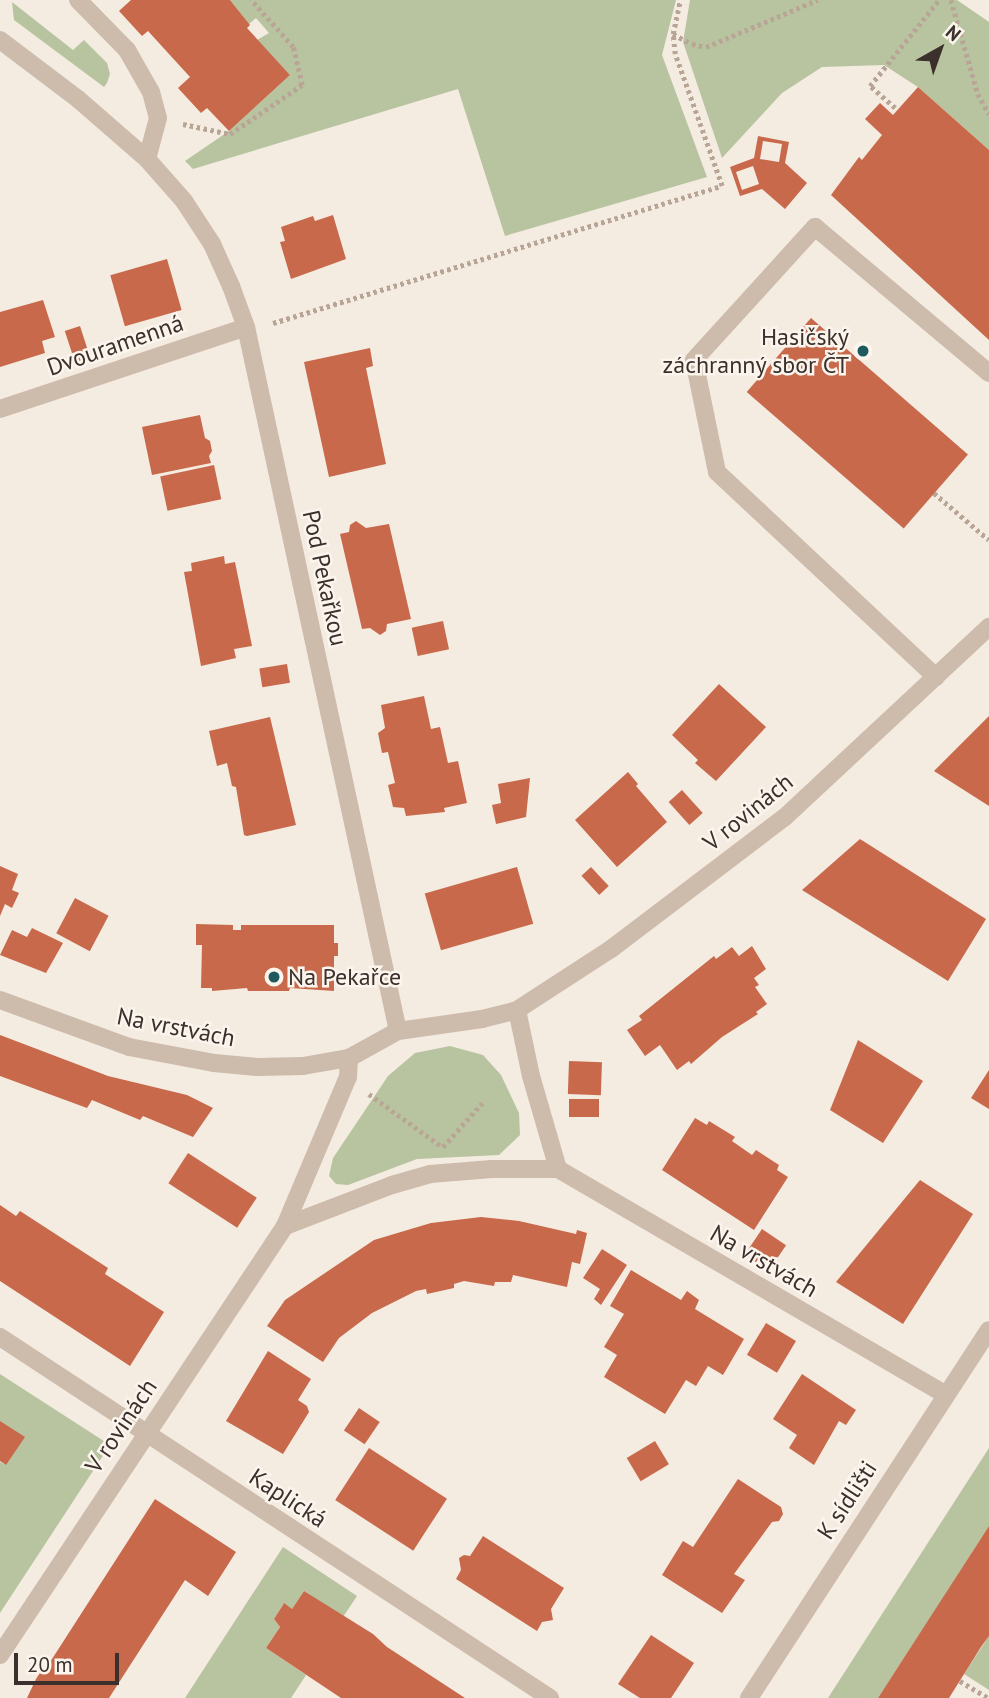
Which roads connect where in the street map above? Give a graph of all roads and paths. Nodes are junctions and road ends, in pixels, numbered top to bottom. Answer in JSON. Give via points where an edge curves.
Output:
{"nodes":[{"id":1,"x":78,"y":0,"type":"edge"},
{"id":2,"x":251,"y":0,"type":"edge"},
{"id":3,"x":680,"y":0,"type":"edge"},
{"id":4,"x":817,"y":0,"type":"edge"},
{"id":5,"x":939,"y":0,"type":"edge"},
{"id":6,"x":951,"y":0,"type":"edge"},
{"id":7,"x":673,"y":34,"type":"junction"},
{"id":8,"x":0,"y":40,"type":"edge"},
{"id":9,"x":895,"y":108,"type":"dead end"},
{"id":10,"x":989,"y":114,"type":"edge"},
{"id":11,"x":158,"y":118,"type":"junction"},
{"id":12,"x":147,"y":159,"type":"junction"},
{"id":13,"x":265,"y":326,"type":"dead end"},
{"id":14,"x":246,"y":327,"type":"junction"},
{"id":15,"x":989,"y":373,"type":"edge"},
{"id":16,"x":0,"y":409,"type":"edge"},
{"id":17,"x":934,"y":493,"type":"dead end"},
{"id":18,"x":989,"y":540,"type":"edge"},
{"id":19,"x":989,"y":628,"type":"edge"},
{"id":20,"x":936,"y":677,"type":"junction"},
{"id":21,"x":0,"y":1000,"type":"edge"},
{"id":22,"x":517,"y":1010,"type":"junction"},
{"id":23,"x":398,"y":1031,"type":"junction"},
{"id":24,"x":349,"y":1058,"type":"junction"},
{"id":25,"x":345,"y":1085,"type":"junction"},
{"id":26,"x":482,"y":1103,"type":"dead end"},
{"id":27,"x":443,"y":1147,"type":"junction"},
{"id":28,"x":558,"y":1169,"type":"junction"},
{"id":29,"x":453,"y":1172,"type":"junction"},
{"id":30,"x":285,"y":1226,"type":"junction"},
{"id":31,"x":989,"y":1331,"type":"edge"},
{"id":32,"x":0,"y":1337,"type":"edge"},
{"id":33,"x":945,"y":1394,"type":"junction"},
{"id":34,"x":146,"y":1433,"type":"junction"},
{"id":35,"x":0,"y":1656,"type":"edge"},
{"id":36,"x":960,"y":1681,"type":"dead end"},
{"id":37,"x":550,"y":1698,"type":"edge"},
{"id":38,"x":749,"y":1698,"type":"edge"},
{"id":39,"x":988,"y":1698,"type":"edge"}],
"edges":[{"from":1,"to":11,"type":"street","via":[[127,50],[151,92]]},
{"from":2,"to":11,"type":"path","via":[[293,47],[302,85],[230,134]]},
{"from":3,"to":7,"type":"path"},
{"from":4,"to":7,"type":"path","via":[[706,47]]},
{"from":5,"to":9,"type":"path","via":[[870,86]]},
{"from":6,"to":10,"type":"path","via":[[978,94]]},
{"from":7,"to":13,"type":"path","via":[[675,54],[722,186]]},
{"from":8,"to":12,"type":"street","name":"Pod Pekařkou"},
{"from":11,"to":12,"type":"street"},
{"from":12,"to":14,"type":"street","name":"Pod Pekařkou","via":[[184,201],[212,244]]},
{"from":14,"to":16,"type":"street","name":"Dvouramenná"},
{"from":14,"to":23,"type":"street","name":"Pod Pekařkou"},
{"from":15,"to":20,"type":"street","via":[[815,227],[694,360],[717,472]]},
{"from":17,"to":18,"type":"path"},
{"from":19,"to":20,"type":"street","name":"V rovinách"},
{"from":20,"to":22,"type":"street","name":"V rovinách","via":[[785,817],[611,949]]},
{"from":21,"to":24,"type":"street","name":"Na vrstvách","via":[[129,1047],[214,1063],[303,1066]]},
{"from":22,"to":23,"type":"street","name":"V rovinách"},
{"from":22,"to":28,"type":"street"},
{"from":23,"to":24,"type":"street","name":"V rovinách"},
{"from":24,"to":25,"type":"street","name":"V rovinách"},
{"from":25,"to":27,"type":"path","via":[[374,1096]]},
{"from":25,"to":30,"type":"street","name":"V rovinách"},
{"from":26,"to":27,"type":"path"},
{"from":27,"to":29,"type":"path"},
{"from":28,"to":29,"type":"street"},
{"from":28,"to":33,"type":"street","name":"Na vrstvách"},
{"from":29,"to":30,"type":"street","via":[[392,1185]]},
{"from":30,"to":34,"type":"street","name":"V rovinách"},
{"from":31,"to":33,"type":"street","name":"K sídlišti"},
{"from":32,"to":34,"type":"street","name":"Kaplická"},
{"from":33,"to":38,"type":"street","name":"K sídlišti"},
{"from":34,"to":35,"type":"street","name":"V rovinách"},
{"from":34,"to":37,"type":"street","name":"Kaplická"},
{"from":36,"to":39,"type":"path"}]}
